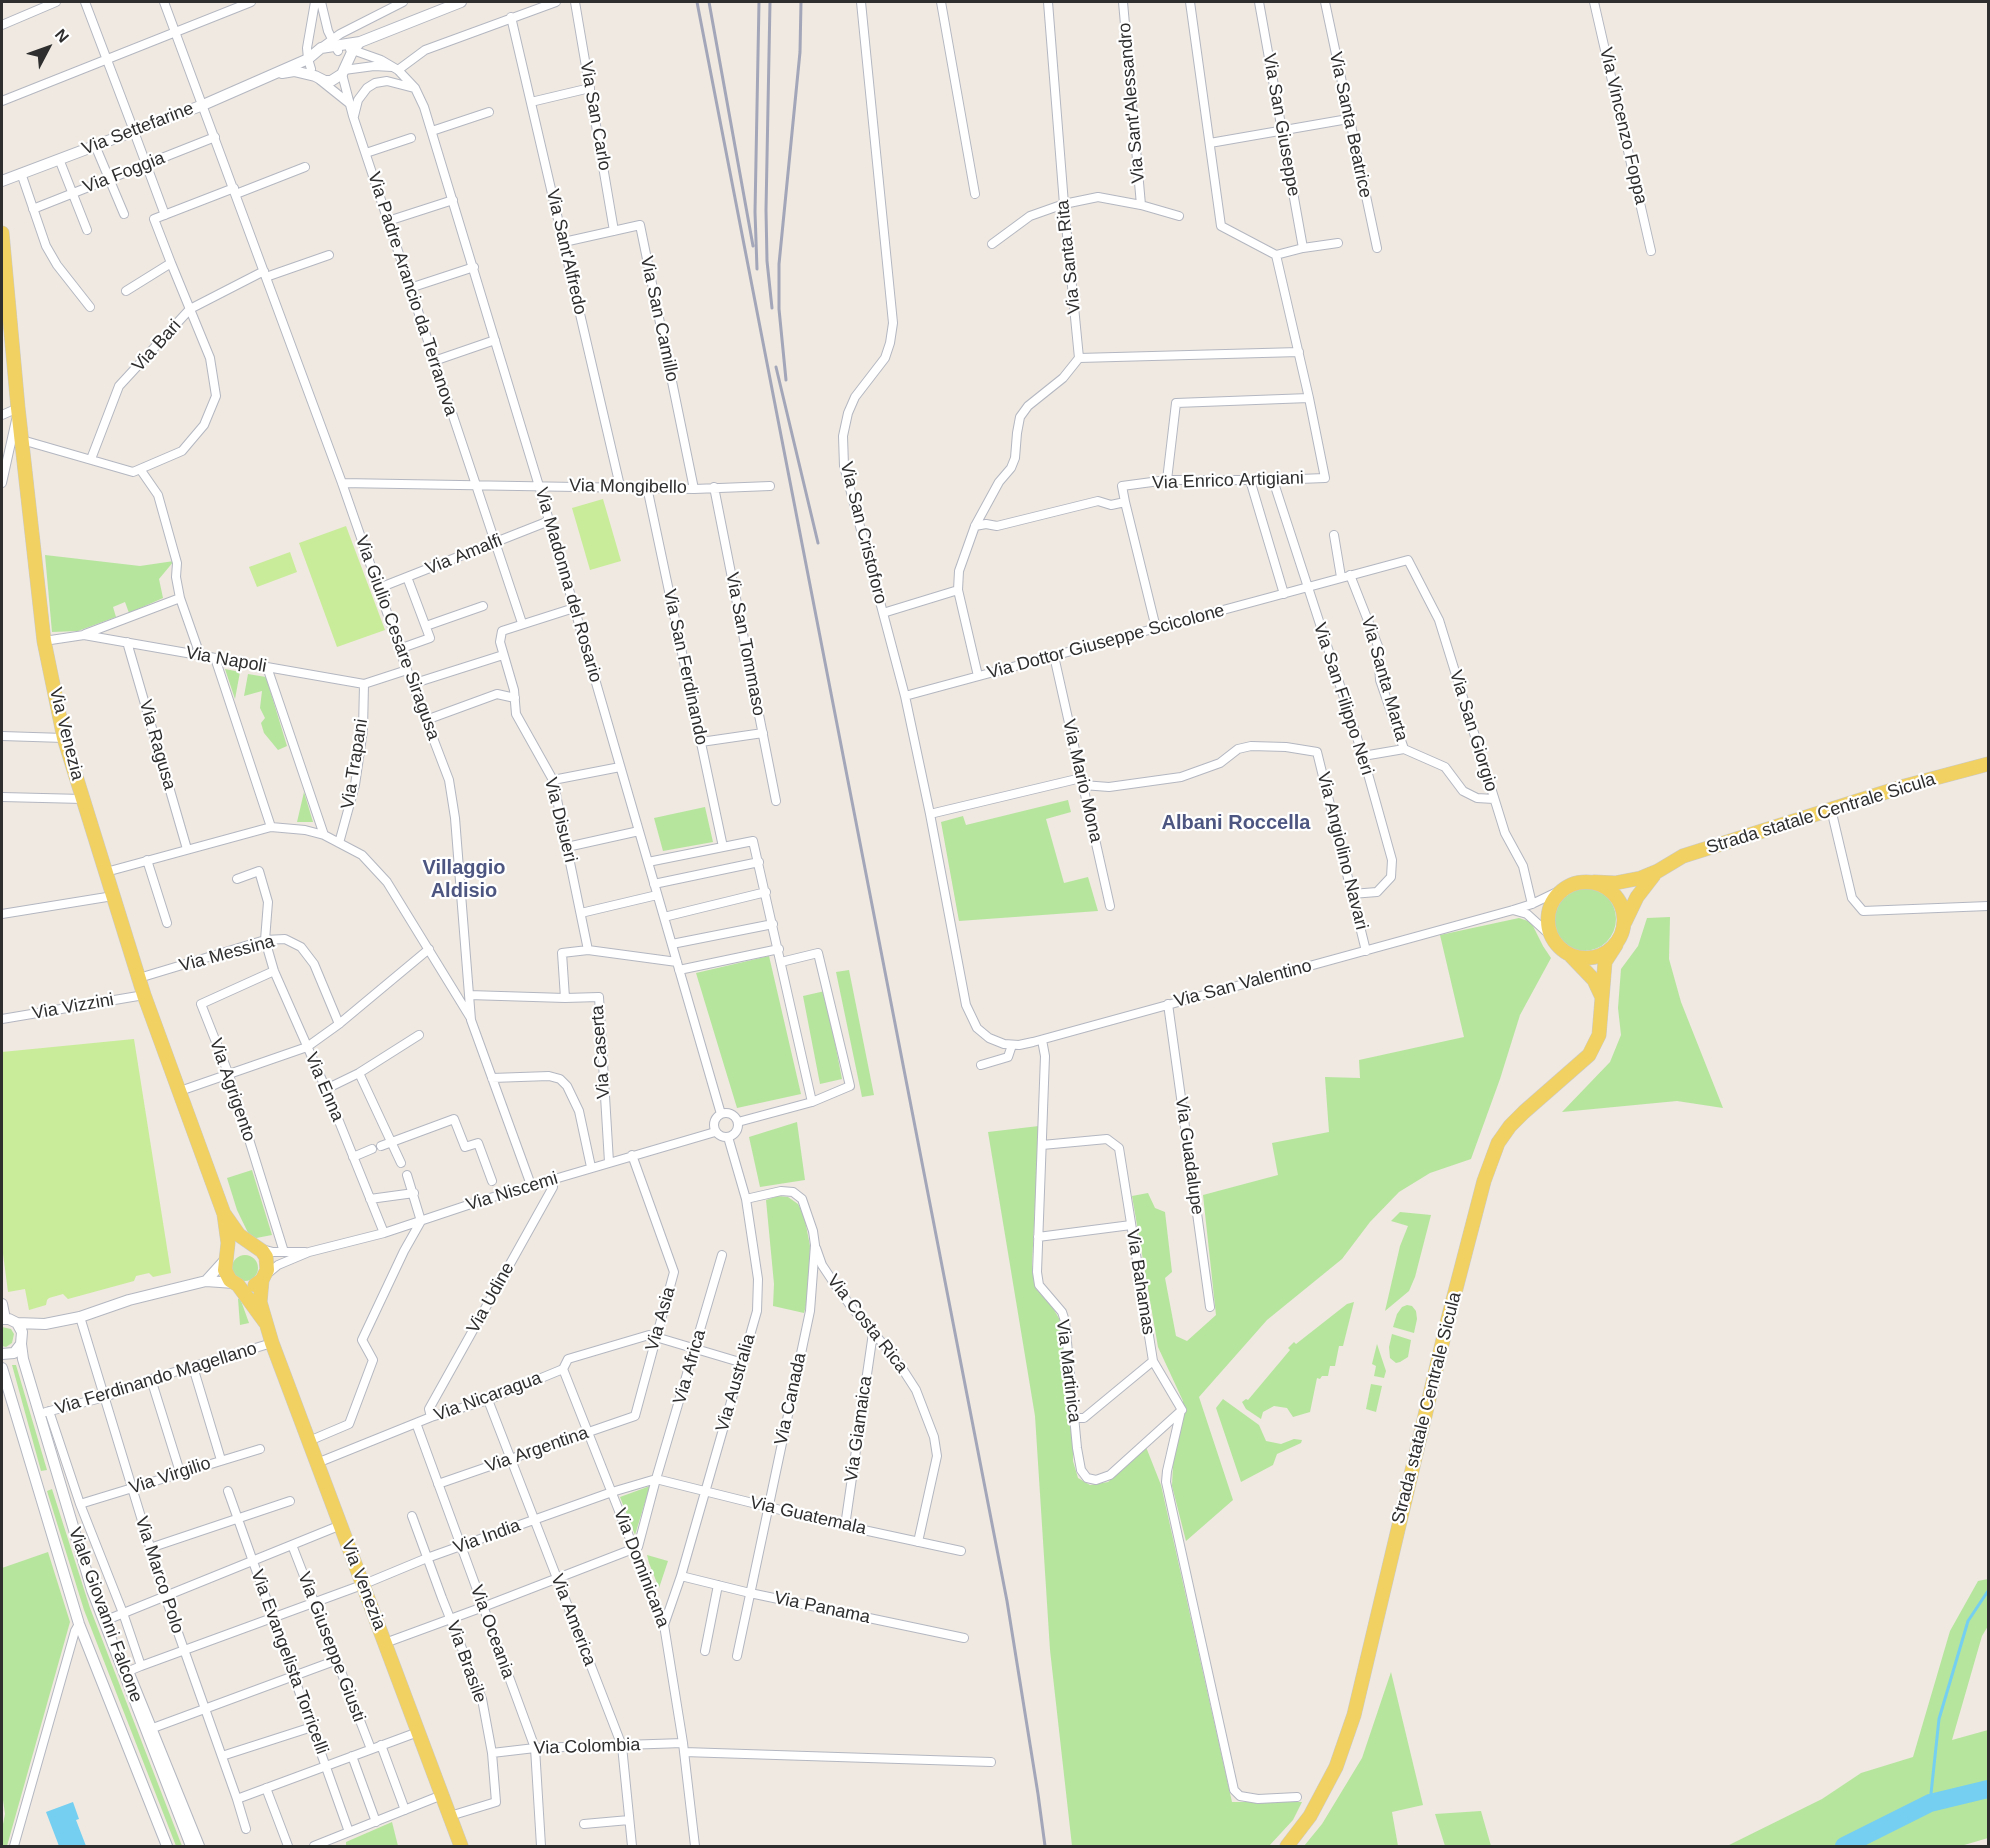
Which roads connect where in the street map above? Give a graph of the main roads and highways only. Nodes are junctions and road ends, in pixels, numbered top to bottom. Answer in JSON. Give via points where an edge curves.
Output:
{"nodes":[{"id":1,"x":2,"y":233,"type":"edge"},
{"id":2,"x":5,"y":297,"type":"edge"},
{"id":3,"x":1989,"y":764,"type":"edge"},
{"id":4,"x":1658,"y":871,"type":"junction"},
{"id":5,"x":1594,"y":882,"type":"junction"},
{"id":6,"x":1624,"y":923,"type":"junction"},
{"id":7,"x":1616,"y":945,"type":"junction"},
{"id":8,"x":1570,"y":955,"type":"junction"},
{"id":9,"x":1601,"y":995,"type":"junction"},
{"id":10,"x":224,"y":1214,"type":"junction"},
{"id":11,"x":255,"y":1246,"type":"junction"},
{"id":12,"x":226,"y":1257,"type":"junction"},
{"id":13,"x":263,"y":1278,"type":"junction"},
{"id":14,"x":236,"y":1284,"type":"junction"},
{"id":15,"x":265,"y":1322,"type":"junction"},
{"id":16,"x":461,"y":1846,"type":"edge"},
{"id":17,"x":1287,"y":1846,"type":"edge"}],
"edges":[{"from":1,"to":2,"type":"main road","name":"Via Venezia"},
{"from":2,"to":10,"type":"main road","name":"Via Venezia","via":[[44,640],[64,738],[144,995]]},
{"from":3,"to":4,"type":"main road","name":"Strada statale Centrale Sicula","via":[[1905,786],[1683,856]]},
{"from":4,"to":5,"type":"main road","name":"Strada statale Centrale Sicula","via":[[1621,882]]},
{"from":4,"to":6,"type":"main road","name":"Strada statale Centrale Sicula","via":[[1637,897]]},
{"from":5,"to":6,"type":"main road","via":[[1613,892],[1624,912]]},
{"from":5,"to":8,"type":"main road","via":[[1582,881],[1561,890],[1548,911],[1550,935]]},
{"from":6,"to":7,"type":"main road"},
{"from":7,"to":8,"type":"main road","via":[[1594,958]]},
{"from":7,"to":9,"type":"main road","name":"Strada statale Centrale Sicula","via":[[1605,962]]},
{"from":8,"to":9,"type":"main road","via":[[1594,980]]},
{"from":9,"to":17,"type":"main road","name":"Strada statale Centrale Sicula","via":[[1599,1035],[1589,1055],[1510,1126],[1498,1143],[1484,1181],[1447,1323],[1354,1715],[1336,1767],[1310,1816]]},
{"from":10,"to":11,"type":"main road","via":[[239,1234]]},
{"from":10,"to":12,"type":"main road"},
{"from":11,"to":12,"type":"main road","via":[[236,1246]]},
{"from":11,"to":13,"type":"main road","via":[[266,1257]]},
{"from":12,"to":14,"type":"main road","via":[[225,1270]]},
{"from":13,"to":14,"type":"main road","via":[[251,1286]]},
{"from":13,"to":15,"type":"main road","via":[[260,1302]]},
{"from":14,"to":15,"type":"main road"},
{"from":15,"to":16,"type":"main road","name":"Via Venezia"}]}
